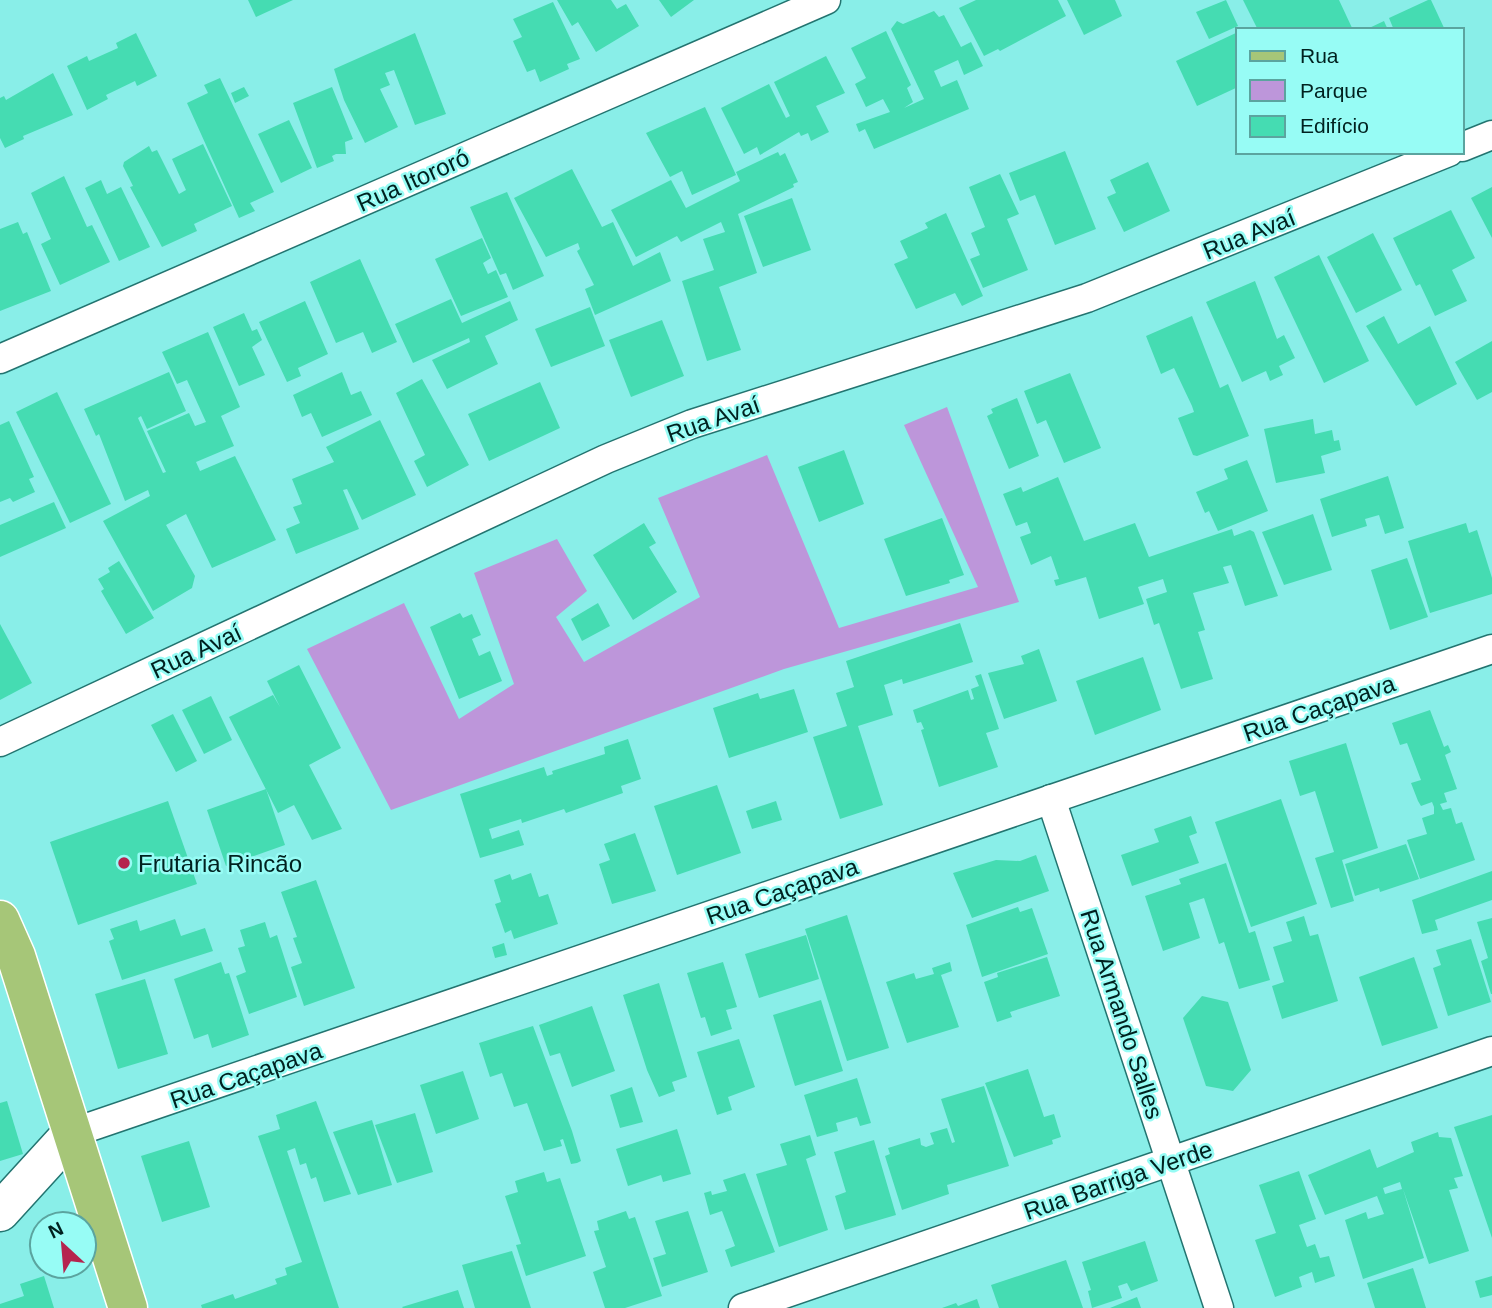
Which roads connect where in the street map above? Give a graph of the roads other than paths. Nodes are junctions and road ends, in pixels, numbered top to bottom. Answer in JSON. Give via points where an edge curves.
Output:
{"nodes":[{"id":1,"x":826,"y":0,"type":"edge"},
{"id":2,"x":1492,"y":135,"type":"edge"},
{"id":3,"x":1464,"y":146,"type":"edge"},
{"id":4,"x":1444,"y":154,"type":"edge"},
{"id":5,"x":0,"y":359,"type":"edge"},
{"id":6,"x":1492,"y":649,"type":"edge"},
{"id":7,"x":0,"y":742,"type":"edge"},
{"id":8,"x":1051,"y":799,"type":"junction"},
{"id":9,"x":0,"y":920,"type":"edge"},
{"id":10,"x":1492,"y":1051,"type":"edge"},
{"id":11,"x":72,"y":1133,"type":"junction"},
{"id":12,"x":1171,"y":1161,"type":"junction"},
{"id":13,"x":0,"y":1212,"type":"edge"},
{"id":14,"x":128,"y":1308,"type":"edge"},
{"id":15,"x":743,"y":1308,"type":"edge"},
{"id":16,"x":1219,"y":1308,"type":"edge"}],
"edges":[{"from":1,"to":5,"type":"street","name":"Rua Itororó"},
{"from":2,"to":3,"type":"street"},
{"from":4,"to":7,"type":"street","name":"Rua Avaí","via":[[1087,298],[692,424],[606,459]]},
{"from":6,"to":8,"type":"street","name":"Rua Caçapava"},
{"from":8,"to":11,"type":"street","name":"Rua Caçapava"},
{"from":8,"to":12,"type":"street","name":"Rua Armando Salles"},
{"from":9,"to":11,"type":"main road","via":[[16,956]]},
{"from":10,"to":12,"type":"street","name":"Rua Barriga Verde"},
{"from":11,"to":13,"type":"main road"},
{"from":11,"to":14,"type":"main road"},
{"from":12,"to":15,"type":"street","name":"Rua Barriga Verde"},
{"from":12,"to":16,"type":"street","name":"Rua Armando Salles"}]}
